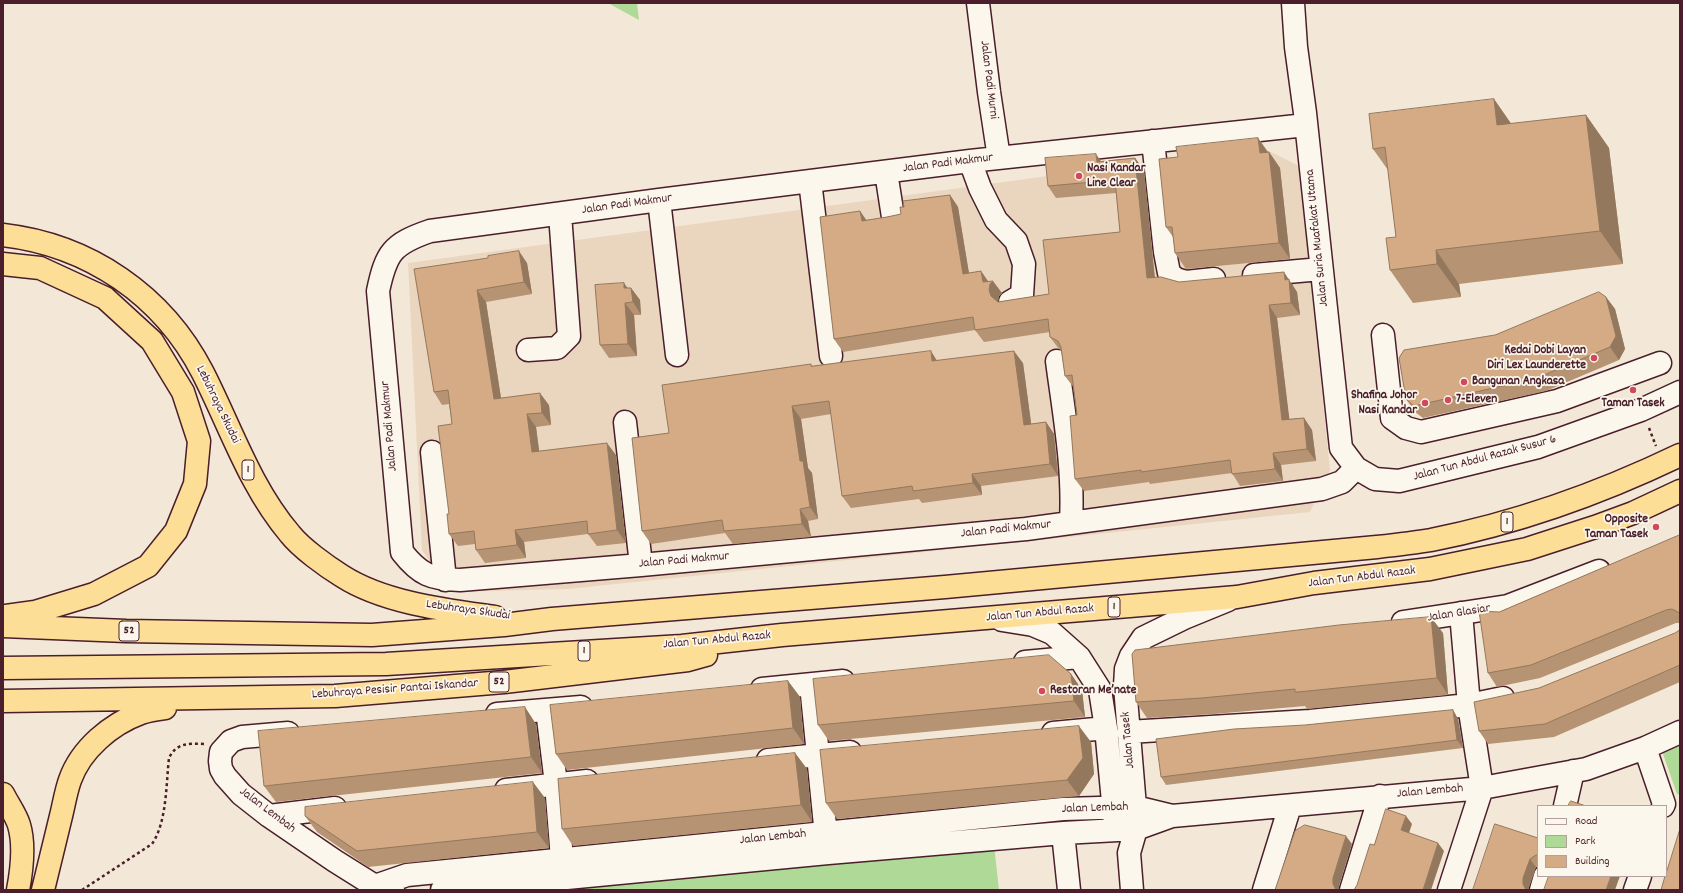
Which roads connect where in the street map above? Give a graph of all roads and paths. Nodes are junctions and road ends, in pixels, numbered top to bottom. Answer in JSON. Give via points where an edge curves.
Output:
{"nodes":[{"id":1,"x":1293,"y":3,"type":"edge"},
{"id":2,"x":979,"y":10,"type":"edge"},
{"id":3,"x":1306,"y":125,"type":"junction"},
{"id":4,"x":1153,"y":141,"type":"junction"},
{"id":5,"x":999,"y":158,"type":"junction"},
{"id":6,"x":970,"y":161,"type":"junction"},
{"id":7,"x":886,"y":172,"type":"junction"},
{"id":8,"x":810,"y":181,"type":"junction"},
{"id":9,"x":659,"y":200,"type":"junction"},
{"id":10,"x":560,"y":214,"type":"junction"},
{"id":11,"x":893,"y":217,"type":"edge"},
{"id":12,"x":3,"y":235,"type":"edge"},
{"id":13,"x":3,"y":264,"type":"edge"},
{"id":14,"x":1321,"y":268,"type":"junction"},
{"id":15,"x":1010,"y":302,"type":"edge"},
{"id":16,"x":1383,"y":335,"type":"dead end"},
{"id":17,"x":528,"y":350,"type":"dead end"},
{"id":18,"x":677,"y":355,"type":"dead end"},
{"id":19,"x":831,"y":356,"type":"dead end"},
{"id":20,"x":1057,"y":361,"type":"dead end"},
{"id":21,"x":1660,"y":363,"type":"dead end"},
{"id":22,"x":1680,"y":392,"type":"edge"},
{"id":23,"x":1641,"y":410,"type":"junction"},
{"id":24,"x":624,"y":422,"type":"dead end"},
{"id":25,"x":432,"y":452,"type":"dead end"},
{"id":26,"x":1671,"y":459,"type":"edge"},
{"id":27,"x":1356,"y":468,"type":"junction"},
{"id":28,"x":1680,"y":491,"type":"edge"},
{"id":29,"x":1071,"y":522,"type":"junction"},
{"id":30,"x":1615,"y":564,"type":"edge"},
{"id":31,"x":641,"y":565,"type":"junction"},
{"id":32,"x":445,"y":580,"type":"junction"},
{"id":33,"x":1237,"y":597,"type":"junction"},
{"id":34,"x":1462,"y":613,"type":"junction"},
{"id":35,"x":3,"y":617,"type":"edge"},
{"id":36,"x":552,"y":618,"type":"junction"},
{"id":37,"x":991,"y":618,"type":"junction"},
{"id":38,"x":1383,"y":625,"type":"edge"},
{"id":39,"x":3,"y":626,"type":"edge"},
{"id":40,"x":782,"y":635,"type":"junction"},
{"id":41,"x":1155,"y":653,"type":"edge"},
{"id":42,"x":1131,"y":656,"type":"junction"},
{"id":43,"x":1079,"y":657,"type":"junction"},
{"id":44,"x":1008,"y":664,"type":"edge"},
{"id":45,"x":3,"y":668,"type":"edge"},
{"id":46,"x":866,"y":679,"type":"edge"},
{"id":47,"x":811,"y":684,"type":"junction"},
{"id":48,"x":741,"y":691,"type":"edge"},
{"id":49,"x":1522,"y":695,"type":"edge"},
{"id":50,"x":212,"y":698,"type":"junction"},
{"id":51,"x":3,"y":701,"type":"edge"},
{"id":52,"x":602,"y":705,"type":"edge"},
{"id":53,"x":1469,"y":705,"type":"junction"},
{"id":54,"x":547,"y":710,"type":"junction"},
{"id":55,"x":477,"y":716,"type":"edge"},
{"id":56,"x":1106,"y":728,"type":"junction"},
{"id":57,"x":305,"y":731,"type":"edge"},
{"id":58,"x":1128,"y":732,"type":"junction"},
{"id":59,"x":1680,"y":732,"type":"edge"},
{"id":60,"x":1036,"y":734,"type":"edge"},
{"id":61,"x":226,"y":745,"type":"junction"},
{"id":62,"x":1645,"y":748,"type":"junction"},
{"id":63,"x":873,"y":750,"type":"edge"},
{"id":64,"x":818,"y":755,"type":"junction"},
{"id":65,"x":747,"y":763,"type":"edge"},
{"id":66,"x":1573,"y":771,"type":"junction"},
{"id":67,"x":604,"y":779,"type":"edge"},
{"id":68,"x":556,"y":784,"type":"junction"},
{"id":69,"x":1482,"y":788,"type":"junction"},
{"id":70,"x":486,"y":792,"type":"edge"},
{"id":71,"x":3,"y":794,"type":"edge"},
{"id":72,"x":1380,"y":796,"type":"junction"},
{"id":73,"x":1565,"y":805,"type":"edge"},
{"id":74,"x":1664,"y":805,"type":"edge"},
{"id":75,"x":354,"y":806,"type":"edge"},
{"id":76,"x":1290,"y":806,"type":"junction"},
{"id":77,"x":1136,"y":807,"type":"junction"},
{"id":78,"x":1114,"y":808,"type":"junction"},
{"id":79,"x":269,"y":816,"type":"junction"},
{"id":80,"x":1172,"y":816,"type":"junction"},
{"id":81,"x":1126,"y":830,"type":"junction"},
{"id":82,"x":1064,"y":832,"type":"junction"},
{"id":83,"x":827,"y":843,"type":"junction"},
{"id":84,"x":563,"y":869,"type":"junction"},
{"id":85,"x":1545,"y":877,"type":"edge"},
{"id":86,"x":1640,"y":877,"type":"edge"},
{"id":87,"x":384,"y":888,"type":"edge"},
{"id":88,"x":18,"y":890,"type":"edge"},
{"id":89,"x":43,"y":890,"type":"edge"},
{"id":90,"x":82,"y":890,"type":"edge"},
{"id":91,"x":442,"y":890,"type":"edge"},
{"id":92,"x":1069,"y":890,"type":"edge"},
{"id":93,"x":1132,"y":890,"type":"edge"},
{"id":94,"x":1264,"y":890,"type":"edge"},
{"id":95,"x":1352,"y":890,"type":"edge"},
{"id":96,"x":1449,"y":890,"type":"edge"},
{"id":97,"x":1541,"y":890,"type":"edge"},
{"id":98,"x":1635,"y":890,"type":"edge"}],
"edges":[{"from":1,"to":3,"type":"street","name":"Jalan Suria Muafakat Utama"},
{"from":2,"to":5,"type":"street","name":"Jalan Padi Murni"},
{"from":3,"to":4,"type":"street","name":"Jalan Padi Makmur"},
{"from":3,"to":14,"type":"street","name":"Jalan Suria Muafakat Utama"},
{"from":4,"to":5,"type":"street","name":"Jalan Padi Makmur"},
{"from":4,"to":14,"type":"street","via":[[1165,252],[1169,273],[1176,279],[1186,282]]},
{"from":5,"to":6,"type":"street","name":"Jalan Padi Makmur"},
{"from":6,"to":7,"type":"street","name":"Jalan Padi Makmur"},
{"from":6,"to":15,"type":"street","via":[[996,220],[1016,241],[1024,264],[1022,295]]},
{"from":7,"to":8,"type":"street","name":"Jalan Padi Makmur"},
{"from":7,"to":11,"type":"street"},
{"from":8,"to":9,"type":"street","name":"Jalan Padi Makmur"},
{"from":8,"to":19,"type":"street"},
{"from":9,"to":10,"type":"street","name":"Jalan Padi Makmur"},
{"from":9,"to":18,"type":"street"},
{"from":10,"to":17,"type":"street","via":[[569,336],[557,348]]},
{"from":10,"to":32,"type":"street","name":"Jalan Padi Makmur","via":[[430,231],[409,239],[392,252],[383,269],[378,291],[402,552],[412,566],[423,574]]},
{"from":12,"to":36,"type":"highway","name":"Lebuhraya Skudai","number":"1","via":[[45,242],[88,259],[126,281],[145,298],[177,332],[202,372],[245,466],[276,515],[291,535],[342,576],[368,590],[426,605],[496,617]]},
{"from":13,"to":35,"type":"highway","via":[[40,268],[105,298],[152,341],[183,392],[199,441],[195,484],[176,531],[148,566],[94,594],[35,612]]},
{"from":14,"to":27,"type":"street","name":"Jalan Suria Muafakat Utama","via":[[1341,448]]},
{"from":16,"to":21,"type":"street","via":[[1392,418],[1406,428],[1421,432],[1557,401]]},
{"from":20,"to":29,"type":"street","via":[[1070,454]]},
{"from":22,"to":23,"type":"street","name":"Jalan Tun Abdul Razak Susur 6"},
{"from":23,"to":26,"type":"path"},
{"from":23,"to":27,"type":"street","name":"Jalan Tun Abdul Razak Susur 6","via":[[1538,447],[1399,481],[1375,479]]},
{"from":24,"to":31,"type":"street"},
{"from":25,"to":32,"type":"street"},
{"from":26,"to":36,"type":"highway","number":"1","via":[[1589,494],[1510,521],[1430,540],[945,587]]},
{"from":27,"to":29,"type":"street","name":"Jalan Padi Makmur","via":[[1342,482],[1322,489]]},
{"from":28,"to":33,"type":"highway","name":"Jalan Tun Abdul Razak","number":"1","via":[[1633,513],[1527,549],[1430,569],[1314,583]]},
{"from":29,"to":31,"type":"street","name":"Jalan Padi Makmur","via":[[1018,530]]},
{"from":30,"to":34,"type":"street","name":"Jalan Glasiar","via":[[1508,606]]},
{"from":31,"to":32,"type":"street","name":"Jalan Padi Makmur"},
{"from":33,"to":37,"type":"highway","name":"Jalan Tun Abdul Razak","number":"1"},
{"from":33,"to":42,"type":"street","name":"Jalan Tasek","via":[[1143,638]]},
{"from":34,"to":38,"type":"street","name":"Jalan Glasiar"},
{"from":34,"to":53,"type":"street"},
{"from":36,"to":39,"type":"highway","number":"52","via":[[504,625],[372,635]]},
{"from":37,"to":40,"type":"highway","name":"Jalan Tun Abdul Razak","number":"1"},
{"from":37,"to":43,"type":"street","name":"Jalan Tasek","via":[[1033,625],[1052,633]]},
{"from":40,"to":45,"type":"highway","name":"Jalan Tun Abdul Razak","number":"1","via":[[682,646],[386,664]]},
{"from":40,"to":50,"type":"highway","name":"Lebuhraya Pesisir Pantai Iskandar","number":"52","via":[[688,660],[504,682],[334,696]]},
{"from":41,"to":42,"type":"street"},
{"from":42,"to":58,"type":"street","name":"Jalan Tasek","via":[[1126,669],[1125,686]]},
{"from":43,"to":44,"type":"street"},
{"from":43,"to":56,"type":"street","name":"Jalan Tasek","via":[[1100,690]]},
{"from":46,"to":47,"type":"street"},
{"from":47,"to":48,"type":"street"},
{"from":47,"to":64,"type":"street"},
{"from":49,"to":53,"type":"street"},
{"from":50,"to":51,"type":"highway","name":"Lebuhraya Pesisir Pantai Iskandar","number":"52"},
{"from":50,"to":89,"type":"highway","via":[[142,712],[107,731],[93,745],[80,760],[70,780]]},
{"from":52,"to":54,"type":"street"},
{"from":53,"to":58,"type":"street","via":[[1310,721]]},
{"from":53,"to":69,"type":"street"},
{"from":54,"to":55,"type":"street"},
{"from":54,"to":68,"type":"street"},
{"from":56,"to":60,"type":"street"},
{"from":56,"to":78,"type":"street","name":"Jalan Tasek"},
{"from":57,"to":61,"type":"street","via":[[242,737]]},
{"from":58,"to":77,"type":"street","name":"Jalan Tasek"},
{"from":59,"to":62,"type":"street","name":"Jalan Lembah"},
{"from":61,"to":79,"type":"street","name":"Jalan Lembah","via":[[221,752],[220,761],[225,776],[241,794]]},
{"from":61,"to":90,"type":"path","via":[[190,743],[171,752],[161,825],[152,844]]},
{"from":62,"to":66,"type":"street","name":"Jalan Lembah","via":[[1586,769]]},
{"from":62,"to":74,"type":"street"},
{"from":63,"to":64,"type":"street"},
{"from":64,"to":65,"type":"street"},
{"from":64,"to":83,"type":"street"},
{"from":66,"to":69,"type":"street","name":"Jalan Lembah"},
{"from":66,"to":73,"type":"street"},
{"from":67,"to":68,"type":"street"},
{"from":68,"to":70,"type":"street"},
{"from":68,"to":84,"type":"street"},
{"from":69,"to":72,"type":"street","name":"Jalan Lembah"},
{"from":69,"to":96,"type":"street"},
{"from":71,"to":88,"type":"highway","via":[[19,824],[22,842]]},
{"from":72,"to":76,"type":"street","name":"Jalan Lembah"},
{"from":72,"to":95,"type":"street"},
{"from":75,"to":79,"type":"street"},
{"from":76,"to":80,"type":"street","name":"Jalan Lembah"},
{"from":76,"to":94,"type":"street"},
{"from":77,"to":78,"type":"street","name":"Jalan Lembah"},
{"from":77,"to":80,"type":"street","name":"Jalan Lembah"},
{"from":77,"to":81,"type":"street","name":"Jalan Tasek"},
{"from":78,"to":81,"type":"street","name":"Jalan Tasek"},
{"from":78,"to":83,"type":"street","name":"Jalan Lembah","via":[[1063,809]]},
{"from":79,"to":87,"type":"street","name":"Jalan Lembah","via":[[334,861]]},
{"from":80,"to":81,"type":"street","name":"Jalan Lembah"},
{"from":81,"to":82,"type":"street","name":"Jalan Lembah"},
{"from":81,"to":93,"type":"street","name":"Jalan Tasek"},
{"from":82,"to":83,"type":"street","name":"Jalan Lembah"},
{"from":82,"to":92,"type":"street"},
{"from":83,"to":84,"type":"street","name":"Jalan Lembah"},
{"from":84,"to":87,"type":"street","name":"Jalan Lembah","via":[[407,875]]},
{"from":84,"to":91,"type":"street","name":"Jalan Lembah"},
{"from":85,"to":97,"type":"street"},
{"from":86,"to":98,"type":"street"}]}
